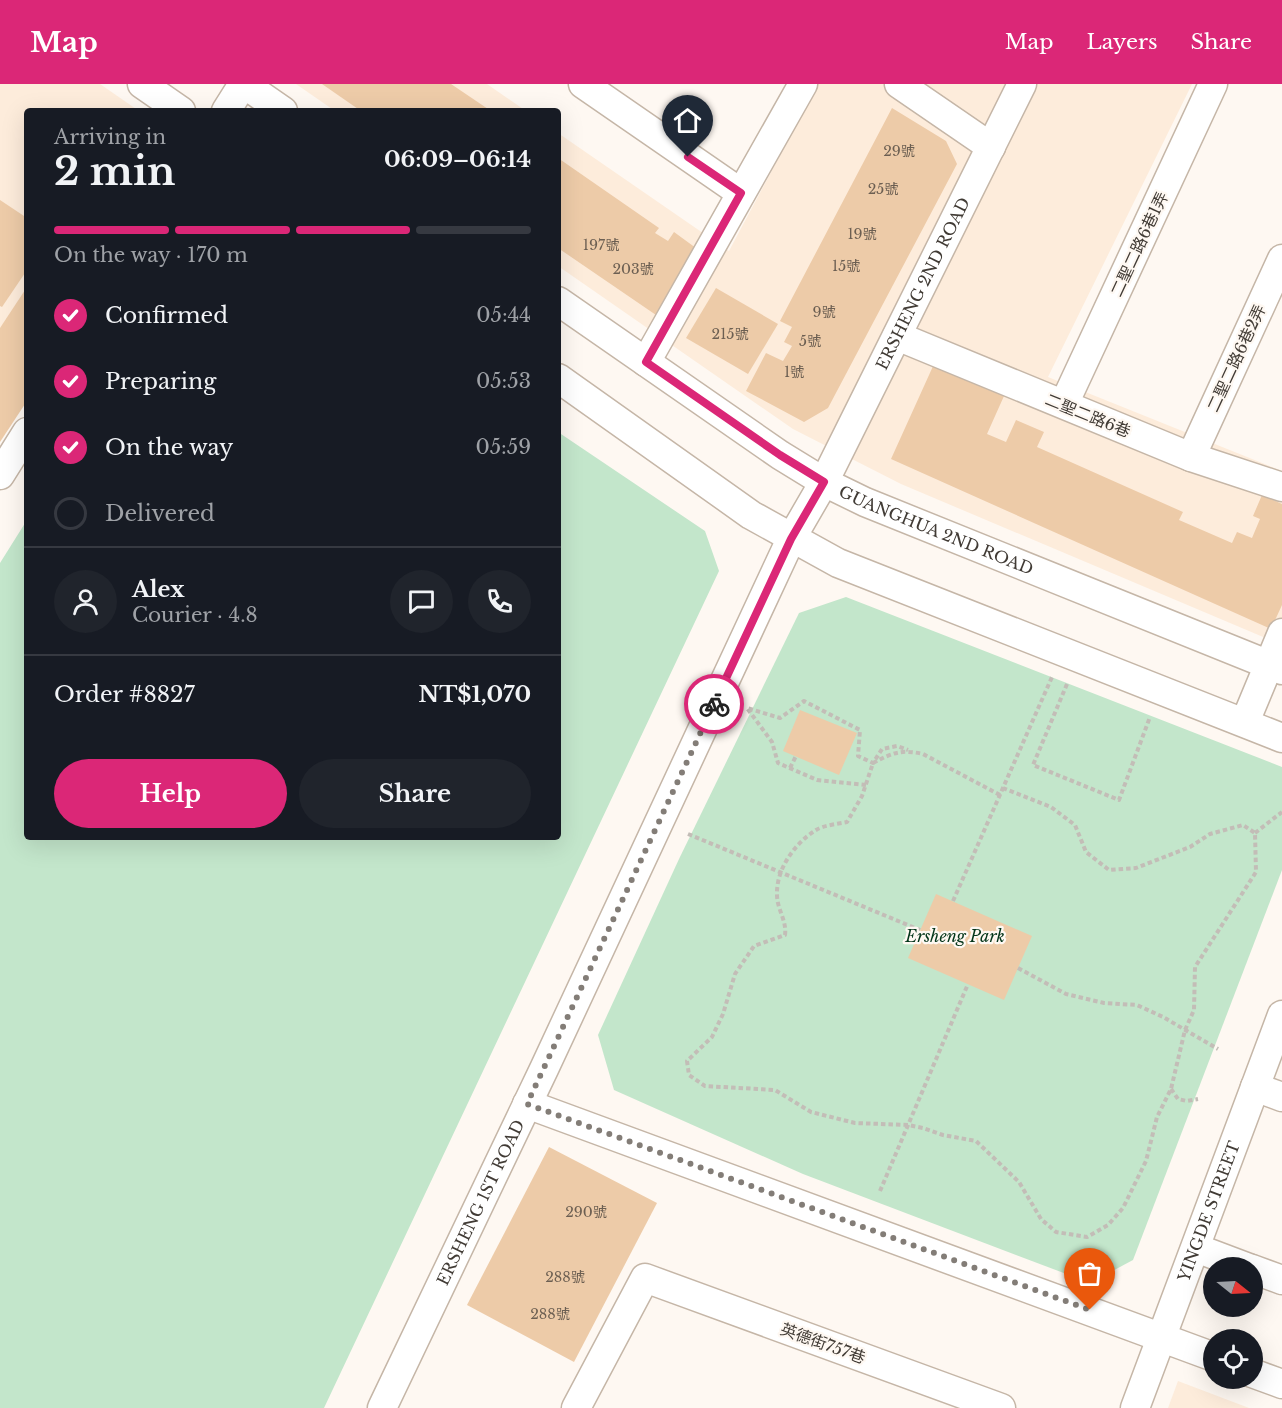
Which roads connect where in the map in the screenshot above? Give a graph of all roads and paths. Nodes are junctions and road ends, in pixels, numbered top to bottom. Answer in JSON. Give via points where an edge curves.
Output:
{"nodes":[{"id":1,"x":142,"y":84,"type":"edge"},
{"id":2,"x":243,"y":84,"type":"edge"},
{"id":3,"x":582,"y":84,"type":"edge"},
{"id":4,"x":803,"y":84,"type":"edge"},
{"id":5,"x":898,"y":84,"type":"edge"},
{"id":6,"x":1022,"y":84,"type":"edge"},
{"id":7,"x":1213,"y":84,"type":"edge"},
{"id":8,"x":177,"y":108,"type":"edge"},
{"id":9,"x":228,"y":108,"type":"edge"},
{"id":10,"x":279,"y":108,"type":"edge"},
{"id":11,"x":991,"y":147,"type":"junction"},
{"id":12,"x":741,"y":193,"type":"junction"},
{"id":13,"x":1282,"y":259,"type":"edge"},
{"id":14,"x":561,"y":303,"type":"edge"},
{"id":15,"x":897,"y":336,"type":"junction"},
{"id":16,"x":646,"y":362,"type":"junction"},
{"id":17,"x":561,"y":380,"type":"edge"},
{"id":18,"x":1064,"y":405,"type":"junction"},
{"id":19,"x":24,"y":437,"type":"edge"},
{"id":20,"x":1191,"y":457,"type":"junction"},
{"id":21,"x":0,"y":475,"type":"edge"},
{"id":22,"x":824,"y":482,"type":"junction"},
{"id":23,"x":1282,"y":487,"type":"edge"},
{"id":24,"x":791,"y":539,"type":"junction"},
{"id":25,"x":1282,"y":633,"type":"edge"},
{"id":26,"x":1276,"y":668,"type":"edge"},
{"id":27,"x":1053,"y":675,"type":"dead end"},
{"id":28,"x":1068,"y":681,"type":"dead end"},
{"id":29,"x":818,"y":708,"type":"junction"},
{"id":30,"x":1151,"y":713,"type":"dead end"},
{"id":31,"x":814,"y":716,"type":"dead end"},
{"id":32,"x":1245,"y":722,"type":"junction"},
{"id":33,"x":1282,"y":738,"type":"edge"},
{"id":34,"x":911,"y":751,"type":"junction"},
{"id":35,"x":796,"y":756,"type":"dead end"},
{"id":36,"x":873,"y":763,"type":"junction"},
{"id":37,"x":790,"y":768,"type":"junction"},
{"id":38,"x":866,"y":785,"type":"junction"},
{"id":39,"x":1003,"y":788,"type":"junction"},
{"id":40,"x":1000,"y":795,"type":"junction"},
{"id":41,"x":1282,"y":812,"type":"edge"},
{"id":42,"x":1255,"y":833,"type":"junction"},
{"id":43,"x":688,"y":834,"type":"dead end"},
{"id":44,"x":780,"y":872,"type":"junction"},
{"id":45,"x":953,"y":901,"type":"dead end"},
{"id":46,"x":920,"y":930,"type":"dead end"},
{"id":47,"x":1018,"y":968,"type":"dead end"},
{"id":48,"x":968,"y":984,"type":"dead end"},
{"id":49,"x":1282,"y":1015,"type":"edge"},
{"id":50,"x":1185,"y":1030,"type":"junction"},
{"id":51,"x":1218,"y":1049,"type":"dead end"},
{"id":52,"x":1256,"y":1087,"type":"junction"},
{"id":53,"x":1171,"y":1089,"type":"junction"},
{"id":54,"x":1282,"y":1097,"type":"edge"},
{"id":55,"x":1198,"y":1099,"type":"dead end"},
{"id":56,"x":527,"y":1104,"type":"junction"},
{"id":57,"x":908,"y":1125,"type":"junction"},
{"id":58,"x":880,"y":1191,"type":"dead end"},
{"id":59,"x":1196,"y":1248,"type":"junction"},
{"id":60,"x":1221,"y":1257,"type":"edge"},
{"id":61,"x":1263,"y":1273,"type":"edge"},
{"id":62,"x":1282,"y":1280,"type":"edge"},
{"id":63,"x":1161,"y":1337,"type":"junction"},
{"id":64,"x":1203,"y":1353,"type":"edge"},
{"id":65,"x":1263,"y":1377,"type":"edge"},
{"id":66,"x":1282,"y":1384,"type":"edge"},
{"id":67,"x":382,"y":1408,"type":"edge"},
{"id":68,"x":576,"y":1408,"type":"edge"},
{"id":69,"x":1001,"y":1408,"type":"edge"},
{"id":70,"x":1135,"y":1408,"type":"edge"}],
"edges":[{"from":1,"to":8,"type":"street"},
{"from":2,"to":9,"type":"street"},
{"from":2,"to":10,"type":"street"},
{"from":3,"to":12,"type":"street"},
{"from":4,"to":12,"type":"street"},
{"from":5,"to":11,"type":"street"},
{"from":6,"to":11,"type":"street","name":"ERSHENG 2ND ROAD"},
{"from":7,"to":18,"type":"street","name":"二聖二路6巷1弄"},
{"from":11,"to":15,"type":"street","name":"ERSHENG 2ND ROAD"},
{"from":12,"to":16,"type":"street"},
{"from":13,"to":20,"type":"street","name":"二聖二路6巷2弄"},
{"from":14,"to":16,"type":"street","name":"GUANGHUA 2ND ROAD"},
{"from":15,"to":18,"type":"street","name":"二聖二路6巷"},
{"from":15,"to":22,"type":"street","name":"ERSHENG 2ND ROAD"},
{"from":16,"to":22,"type":"street","name":"GUANGHUA 2ND ROAD"},
{"from":17,"to":24,"type":"street"},
{"from":18,"to":20,"type":"street","name":"二聖二路6巷"},
{"from":19,"to":21,"type":"street"},
{"from":20,"to":23,"type":"street","name":"二聖二路6巷"},
{"from":22,"to":24,"type":"street","name":"ERSHENG 2ND ROAD"},
{"from":22,"to":26,"type":"street","name":"GUANGHUA 2ND ROAD"},
{"from":24,"to":32,"type":"street","via":[[838,564]]},
{"from":24,"to":56,"type":"street","name":"ERSHENG 1ST ROAD"},
{"from":25,"to":26,"type":"street"},
{"from":26,"to":32,"type":"street"},
{"from":27,"to":39,"type":"path"},
{"from":28,"to":30,"type":"path","via":[[1033,765],[1119,800]]},
{"from":29,"to":31,"type":"path"},
{"from":29,"to":36,"type":"path","via":[[860,730],[858,756]]},
{"from":29,"to":37,"type":"path","via":[[804,701],[780,718],[747,708],[772,742],[777,763]]},
{"from":32,"to":33,"type":"street"},
{"from":34,"to":36,"type":"path","via":[[893,752]]},
{"from":34,"to":36,"type":"path","via":[[897,746],[882,749]]},
{"from":34,"to":40,"type":"path"},
{"from":35,"to":37,"type":"path"},
{"from":36,"to":38,"type":"path"},
{"from":37,"to":38,"type":"path","via":[[817,780]]},
{"from":38,"to":44,"type":"path","via":[[847,822],[817,829],[795,847]]},
{"from":39,"to":40,"type":"path"},
{"from":39,"to":42,"type":"path","via":[[1051,807],[1075,825],[1086,852],[1109,870],[1136,868],[1190,847],[1210,834],[1243,825]]},
{"from":40,"to":45,"type":"path"},
{"from":41,"to":42,"type":"path"},
{"from":42,"to":50,"type":"path","via":[[1256,872],[1195,967],[1194,1010]]},
{"from":43,"to":44,"type":"path"},
{"from":44,"to":46,"type":"path"},
{"from":44,"to":57,"type":"path","via":[[777,894],[785,934],[754,946],[735,974],[712,1036],[687,1061],[689,1075],[705,1086],[775,1090],[811,1112],[855,1123]]},
{"from":47,"to":50,"type":"path","via":[[1066,994],[1104,1003],[1137,1005]]},
{"from":48,"to":57,"type":"path"},
{"from":49,"to":52,"type":"street","name":"YINGDE STREET"},
{"from":50,"to":51,"type":"path"},
{"from":50,"to":53,"type":"path"},
{"from":52,"to":54,"type":"street"},
{"from":52,"to":59,"type":"street","name":"YINGDE STREET"},
{"from":53,"to":55,"type":"path","via":[[1178,1099]]},
{"from":53,"to":57,"type":"path","via":[[1157,1117],[1146,1161],[1123,1208],[1108,1225],[1087,1237],[1056,1232],[1041,1219],[1019,1182],[976,1141]]},
{"from":56,"to":63,"type":"street"},
{"from":56,"to":67,"type":"street","name":"ERSHENG 1ST ROAD"},
{"from":57,"to":58,"type":"path"},
{"from":59,"to":60,"type":"street"},
{"from":59,"to":63,"type":"street","name":"YINGDE STREET"},
{"from":61,"to":62,"type":"street"},
{"from":63,"to":64,"type":"street"},
{"from":63,"to":70,"type":"street","name":"YINGDE STREET"},
{"from":65,"to":66,"type":"street"},
{"from":68,"to":69,"type":"street","name":"英德街757巷","via":[[645,1278]]}]}
